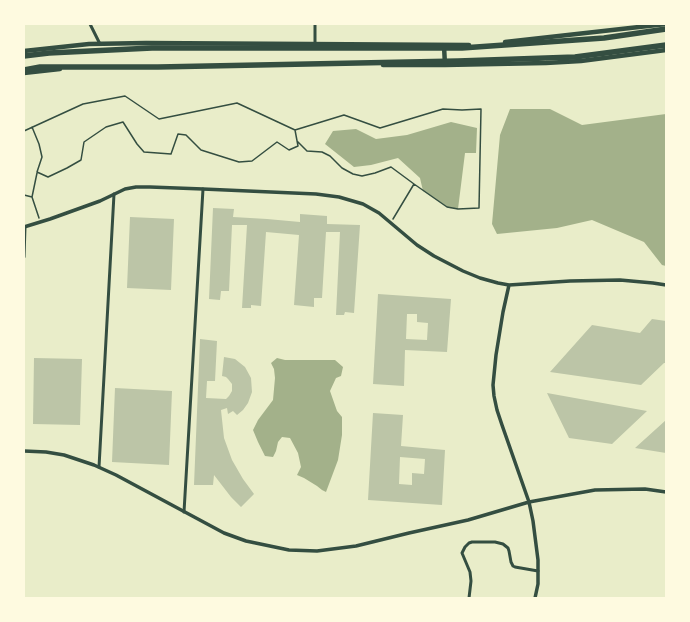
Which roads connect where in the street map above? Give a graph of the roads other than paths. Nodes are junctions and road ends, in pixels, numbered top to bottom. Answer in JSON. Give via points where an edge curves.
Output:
{"nodes":[{"id":1,"x":90,"y":24,"type":"edge"},
{"id":2,"x":315,"y":24,"type":"edge"},
{"id":3,"x":666,"y":24,"type":"edge"},
{"id":4,"x":666,"y":29,"type":"edge"},
{"id":5,"x":100,"y":44,"type":"junction"},
{"id":6,"x":315,"y":44,"type":"junction"},
{"id":7,"x":444,"y":44,"type":"junction"},
{"id":8,"x":666,"y":45,"type":"edge"},
{"id":9,"x":666,"y":50,"type":"edge"},
{"id":10,"x":24,"y":51,"type":"edge"},
{"id":11,"x":24,"y":56,"type":"edge"},
{"id":12,"x":445,"y":65,"type":"junction"},
{"id":13,"x":24,"y":70,"type":"edge"},
{"id":14,"x":24,"y":73,"type":"edge"},
{"id":15,"x":203,"y":189,"type":"junction"},
{"id":16,"x":114,"y":194,"type":"junction"},
{"id":17,"x":25,"y":227,"type":"edge"},
{"id":18,"x":24,"y":256,"type":"edge"},
{"id":19,"x":509,"y":285,"type":"junction"},
{"id":20,"x":666,"y":285,"type":"edge"},
{"id":21,"x":24,"y":451,"type":"edge"},
{"id":22,"x":99,"y":467,"type":"junction"},
{"id":23,"x":666,"y":492,"type":"edge"},
{"id":24,"x":529,"y":502,"type":"junction"},
{"id":25,"x":184,"y":512,"type":"junction"},
{"id":26,"x":538,"y":571,"type":"junction"},
{"id":27,"x":469,"y":598,"type":"edge"},
{"id":28,"x":535,"y":598,"type":"edge"}],
"edges":[{"from":1,"to":5,"type":"street"},
{"from":2,"to":6,"type":"street"},
{"from":3,"to":7,"type":"main road","via":[[493,44]]},
{"from":4,"to":11,"type":"highway","via":[[604,38],[462,48],[152,48]]},
{"from":5,"to":6,"type":"main road"},
{"from":5,"to":10,"type":"main road"},
{"from":6,"to":7,"type":"main road"},
{"from":7,"to":12,"type":"main road"},
{"from":8,"to":13,"type":"highway","via":[[575,56],[474,61],[40,67]]},
{"from":9,"to":12,"type":"main road","via":[[581,61]]},
{"from":12,"to":14,"type":"main road","via":[[123,64]]},
{"from":15,"to":16,"type":"street","via":[[136,187]]},
{"from":15,"to":19,"type":"street","via":[[316,194],[363,204],[379,213],[434,256],[480,278]]},
{"from":15,"to":25,"type":"street"},
{"from":16,"to":17,"type":"street"},
{"from":16,"to":22,"type":"street"},
{"from":17,"to":18,"type":"street"},
{"from":19,"to":20,"type":"street","via":[[596,280]]},
{"from":19,"to":24,"type":"street","via":[[496,355],[494,396]]},
{"from":21,"to":22,"type":"street","via":[[64,455]]},
{"from":22,"to":25,"type":"street"},
{"from":23,"to":24,"type":"street","via":[[595,490]]},
{"from":24,"to":25,"type":"street","via":[[468,520],[356,546],[310,551],[289,550],[246,541],[224,533]]},
{"from":24,"to":26,"type":"street"},
{"from":26,"to":27,"type":"street","via":[[513,566],[508,548],[503,544],[469,543],[464,546],[462,552],[470,572]]},
{"from":26,"to":28,"type":"street"}]}
